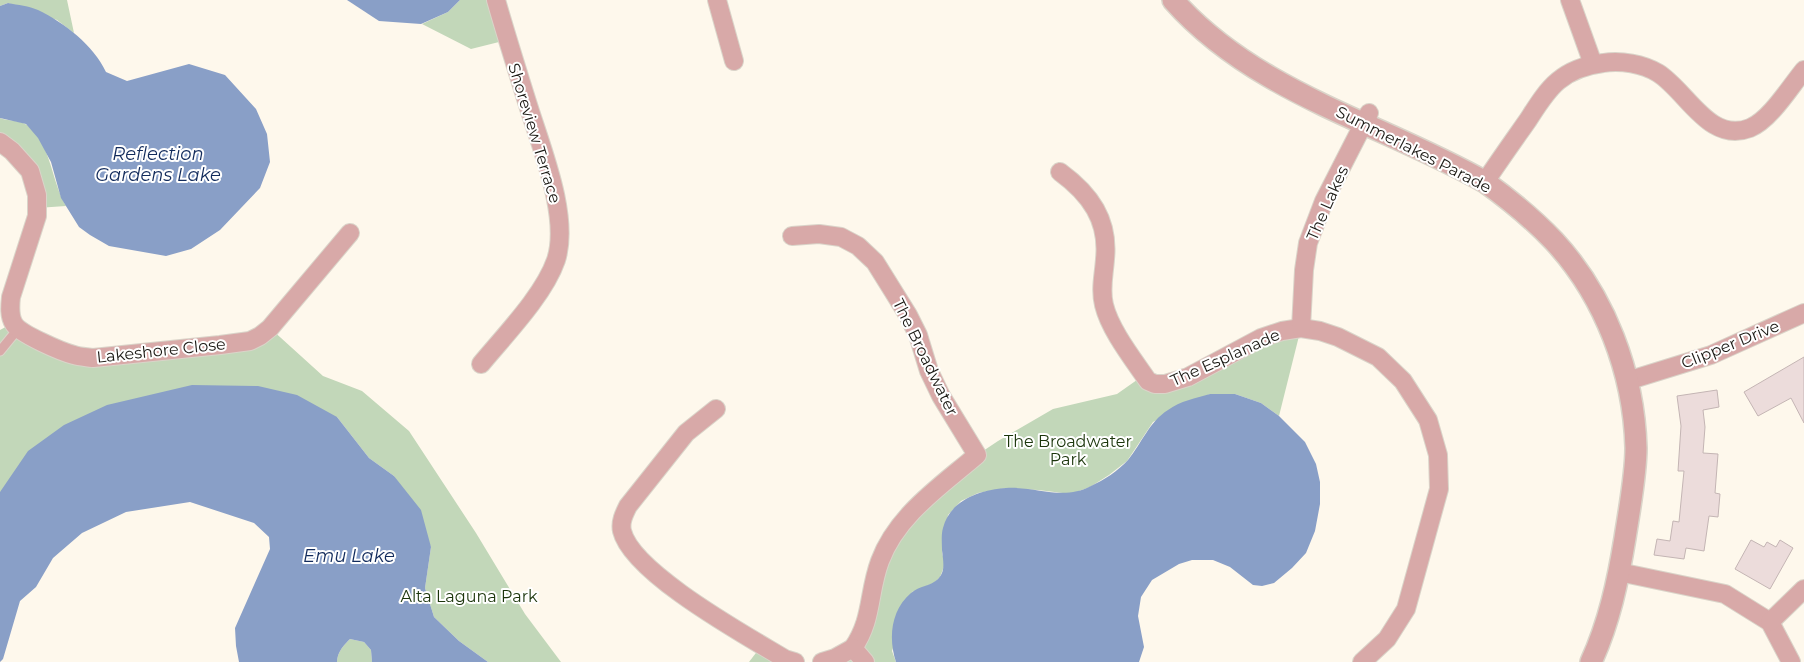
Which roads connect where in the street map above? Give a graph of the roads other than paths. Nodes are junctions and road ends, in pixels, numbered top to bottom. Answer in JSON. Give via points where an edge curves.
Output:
{"nodes":[{"id":1,"x":496,"y":0,"type":"edge"},
{"id":2,"x":716,"y":0,"type":"edge"},
{"id":3,"x":1173,"y":0,"type":"edge"},
{"id":4,"x":1189,"y":0,"type":"edge"},
{"id":5,"x":1570,"y":0,"type":"edge"},
{"id":6,"x":734,"y":61,"type":"dead end"},
{"id":7,"x":1593,"y":64,"type":"junction"},
{"id":8,"x":1804,"y":70,"type":"edge"},
{"id":9,"x":1367,"y":118,"type":"junction"},
{"id":10,"x":0,"y":142,"type":"edge"},
{"id":11,"x":1060,"y":172,"type":"dead end"},
{"id":12,"x":1488,"y":178,"type":"junction"},
{"id":13,"x":350,"y":233,"type":"dead end"},
{"id":14,"x":792,"y":236,"type":"dead end"},
{"id":15,"x":1804,"y":313,"type":"edge"},
{"id":16,"x":1301,"y":328,"type":"junction"},
{"id":17,"x":18,"y":329,"type":"junction"},
{"id":18,"x":0,"y":351,"type":"edge"},
{"id":19,"x":481,"y":364,"type":"dead end"},
{"id":20,"x":1633,"y":379,"type":"junction"},
{"id":21,"x":716,"y":409,"type":"dead end"},
{"id":22,"x":1625,"y":573,"type":"junction"},
{"id":23,"x":1804,"y":589,"type":"edge"},
{"id":24,"x":1770,"y":622,"type":"junction"},
{"id":25,"x":853,"y":648,"type":"junction"},
{"id":26,"x":795,"y":662,"type":"edge"},
{"id":27,"x":822,"y":662,"type":"edge"},
{"id":28,"x":865,"y":662,"type":"edge"},
{"id":29,"x":1362,"y":662,"type":"edge"},
{"id":30,"x":1591,"y":662,"type":"edge"},
{"id":31,"x":1606,"y":662,"type":"edge"},
{"id":32,"x":1791,"y":662,"type":"edge"}],
"edges":[{"from":1,"to":19,"type":"street","name":"Shoreview Terrace","via":[[559,212],[559,240],[550,276]]},
{"from":2,"to":6,"type":"street"},
{"from":3,"to":9,"type":"street","name":"Summerlakes Parade","via":[[1213,40],[1245,62],[1287,87]]},
{"from":4,"to":9,"type":"street","name":"Summerlakes Parade","via":[[1216,27],[1242,45]]},
{"from":5,"to":7,"type":"street"},
{"from":7,"to":8,"type":"street","via":[[1639,65],[1657,73],[1713,125],[1738,131],[1751,128],[1765,118]]},
{"from":7,"to":12,"type":"street","via":[[1571,71],[1549,89]]},
{"from":9,"to":12,"type":"street","name":"Summerlakes Parade","via":[[1457,154]]},
{"from":9,"to":16,"type":"street","name":"The Lakes","via":[[1324,201],[1308,243]]},
{"from":10,"to":17,"type":"street","via":[[30,171],[37,195],[37,216],[11,297],[10,310]]},
{"from":11,"to":16,"type":"street","name":"The Esplanade","via":[[1077,184],[1100,218],[1106,258],[1102,284],[1104,304],[1110,323],[1148,381],[1165,384],[1188,377],[1261,338]]},
{"from":12,"to":20,"type":"street","name":"Summerlakes Parade","via":[[1546,214],[1570,240],[1610,302],[1627,338]]},
{"from":13,"to":17,"type":"street","name":"Lakeshore Close","via":[[270,328],[250,341],[94,358],[74,356]]},
{"from":14,"to":25,"type":"street","name":"The Broadwater","via":[[819,234],[841,237],[858,246],[875,262],[908,315],[941,396],[977,456],[913,510],[895,532],[880,559],[873,581],[868,620]]},
{"from":15,"to":20,"type":"street","name":"Clipper Drive","via":[[1711,355]]},
{"from":16,"to":29,"type":"street","via":[[1338,337],[1378,357],[1404,381],[1428,420],[1438,455],[1439,489],[1406,609],[1387,639]]},
{"from":17,"to":18,"type":"lane"},
{"from":20,"to":22,"type":"street","name":"Summerlakes Parade","via":[[1645,418],[1647,460],[1644,492]]},
{"from":21,"to":26,"type":"street","via":[[686,433],[628,506],[622,517],[622,531],[628,545],[643,562],[678,592],[785,659]]},
{"from":22,"to":24,"type":"street","via":[[1725,594]]},
{"from":22,"to":30,"type":"street","name":"Summerlakes Parade"},
{"from":22,"to":31,"type":"street","name":"Summerlakes Parade","via":[[1622,616]]},
{"from":23,"to":24,"type":"street"},
{"from":24,"to":32,"type":"street"},
{"from":25,"to":27,"type":"street"},
{"from":25,"to":28,"type":"street"}]}
